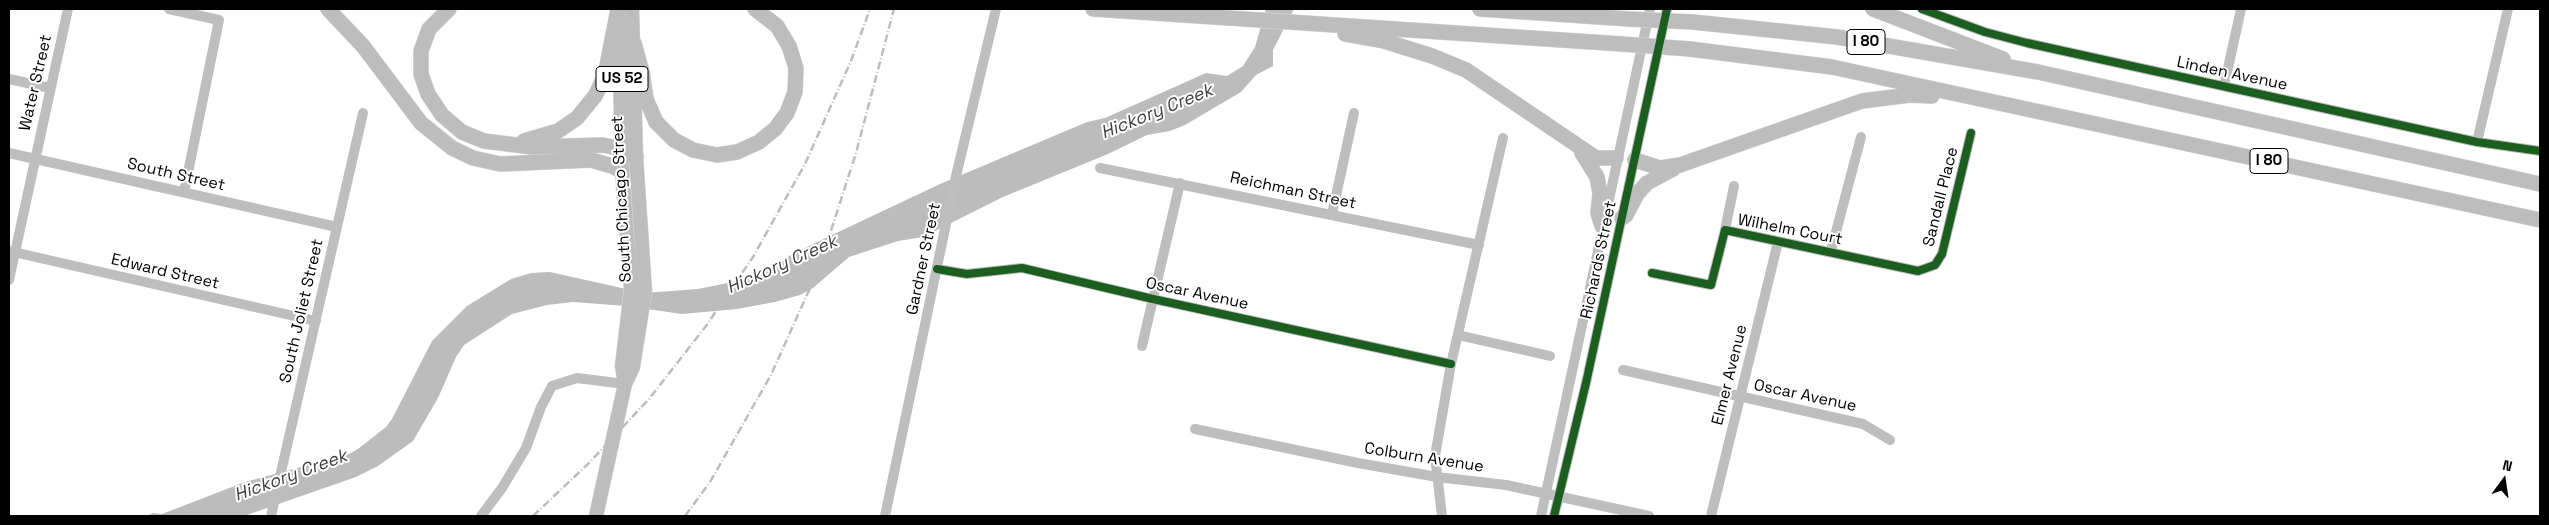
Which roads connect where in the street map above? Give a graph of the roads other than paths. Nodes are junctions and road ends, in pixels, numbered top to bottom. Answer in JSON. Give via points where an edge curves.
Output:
{"nodes":[{"id":1,"x":68,"y":9,"type":"edge"},
{"id":2,"x":169,"y":9,"type":"edge"},
{"id":3,"x":328,"y":9,"type":"edge"},
{"id":4,"x":449,"y":9,"type":"edge"},
{"id":5,"x":618,"y":9,"type":"edge"},
{"id":6,"x":632,"y":9,"type":"edge"},
{"id":7,"x":755,"y":9,"type":"edge"},
{"id":8,"x":996,"y":9,"type":"edge"},
{"id":9,"x":1093,"y":9,"type":"edge"},
{"id":10,"x":1480,"y":9,"type":"edge"},
{"id":11,"x":1650,"y":9,"type":"edge"},
{"id":12,"x":1667,"y":9,"type":"edge"},
{"id":13,"x":1873,"y":9,"type":"edge"},
{"id":14,"x":1922,"y":9,"type":"edge"},
{"id":15,"x":2241,"y":9,"type":"edge"},
{"id":16,"x":2507,"y":9,"type":"edge"},
{"id":17,"x":1326,"y":25,"type":"junction"},
{"id":18,"x":634,"y":43,"type":"junction"},
{"id":19,"x":2038,"y":72,"type":"junction"},
{"id":20,"x":9,"y":79,"type":"edge"},
{"id":21,"x":2224,"y":86,"type":"junction"},
{"id":22,"x":50,"y":88,"type":"junction"},
{"id":23,"x":1998,"y":102,"type":"junction"},
{"id":24,"x":1354,"y":112,"type":"dead end"},
{"id":25,"x":363,"y":113,"type":"dead end"},
{"id":26,"x":1971,"y":133,"type":"dead end"},
{"id":27,"x":1860,"y":137,"type":"dead end"},
{"id":28,"x":1503,"y":138,"type":"dead end"},
{"id":29,"x":2477,"y":142,"type":"junction"},
{"id":30,"x":508,"y":144,"type":"junction"},
{"id":31,"x":1576,"y":146,"type":"junction"},
{"id":32,"x":2540,"y":152,"type":"edge"},
{"id":33,"x":9,"y":153,"type":"edge"},
{"id":34,"x":630,"y":153,"type":"junction"},
{"id":35,"x":35,"y":158,"type":"junction"},
{"id":36,"x":1616,"y":158,"type":"junction"},
{"id":37,"x":1635,"y":160,"type":"junction"},
{"id":38,"x":1680,"y":165,"type":"junction"},
{"id":39,"x":1100,"y":168,"type":"dead end"},
{"id":40,"x":622,"y":171,"type":"junction"},
{"id":41,"x":1180,"y":183,"type":"junction"},
{"id":42,"x":2540,"y":184,"type":"edge"},
{"id":43,"x":1734,"y":186,"type":"dead end"},
{"id":44,"x":184,"y":192,"type":"junction"},
{"id":45,"x":1332,"y":214,"type":"junction"},
{"id":46,"x":1622,"y":218,"type":"junction"},
{"id":47,"x":2540,"y":220,"type":"edge"},
{"id":48,"x":1602,"y":226,"type":"junction"},
{"id":49,"x":337,"y":227,"type":"junction"},
{"id":50,"x":1725,"y":230,"type":"junction"},
{"id":51,"x":1778,"y":242,"type":"junction"},
{"id":52,"x":1479,"y":246,"type":"junction"},
{"id":53,"x":12,"y":251,"type":"edge"},
{"id":54,"x":1831,"y":252,"type":"junction"},
{"id":55,"x":636,"y":258,"type":"junction"},
{"id":56,"x":1935,"y":266,"type":"joint"},
{"id":57,"x":937,"y":269,"type":"junction"},
{"id":58,"x":1652,"y":273,"type":"dead end"},
{"id":59,"x":9,"y":280,"type":"edge"},
{"id":60,"x":1153,"y":300,"type":"junction"},
{"id":61,"x":316,"y":321,"type":"junction"},
{"id":62,"x":1458,"y":335,"type":"junction"},
{"id":63,"x":1142,"y":346,"type":"dead end"},
{"id":64,"x":1550,"y":356,"type":"dead end"},
{"id":65,"x":1451,"y":364,"type":"junction"},
{"id":66,"x":1623,"y":370,"type":"dead end"},
{"id":67,"x":625,"y":384,"type":"junction"},
{"id":68,"x":1739,"y":398,"type":"junction"},
{"id":69,"x":1195,"y":429,"type":"dead end"},
{"id":70,"x":1890,"y":440,"type":"dead end"},
{"id":71,"x":1437,"y":477,"type":"junction"},
{"id":72,"x":1546,"y":494,"type":"junction"},
{"id":73,"x":1559,"y":497,"type":"junction"},
{"id":74,"x":272,"y":513,"type":"edge"},
{"id":75,"x":480,"y":516,"type":"edge"},
{"id":76,"x":596,"y":516,"type":"edge"},
{"id":77,"x":885,"y":516,"type":"edge"},
{"id":78,"x":1442,"y":516,"type":"edge"},
{"id":79,"x":1541,"y":516,"type":"edge"},
{"id":80,"x":1554,"y":516,"type":"edge"},
{"id":81,"x":1649,"y":516,"type":"edge"},
{"id":82,"x":1711,"y":516,"type":"edge"}],
"edges":[{"from":1,"to":22,"type":"street","name":"Water Street"},
{"from":2,"to":44,"type":"street","via":[[218,20]]},
{"from":3,"to":40,"type":"highway","via":[[363,46],[421,123],[452,148],[494,163],[591,160]]},
{"from":4,"to":30,"type":"highway","via":[[430,29],[421,51],[422,74],[428,94],[442,115],[462,132],[484,141]]},
{"from":5,"to":30,"type":"highway","via":[[605,76],[596,96],[577,118],[558,131]]},
{"from":5,"to":34,"type":"main road","name":"South Chicago Street","number":"US 52"},
{"from":6,"to":18,"type":"main road","name":"South Chicago Street","number":"US 52"},
{"from":7,"to":18,"type":"highway","via":[[777,26],[789,46],[796,68],[795,92],[787,113],[775,129],[759,142],[737,152],[717,154],[693,150],[674,140],[656,122],[646,99]]},
{"from":8,"to":57,"type":"street","name":"Gardner Street"},
{"from":9,"to":17,"type":"highway","number":"I 80"},
{"from":10,"to":19,"type":"highway","number":"I 80","bridge":true,"via":[[1693,22],[1837,37]]},
{"from":11,"to":36,"type":"street","name":"Richards Street"},
{"from":12,"to":37,"type":"street","name":"Richards Street"},
{"from":13,"to":19,"type":"highway"},
{"from":14,"to":21,"type":"street","name":"Linden Avenue","via":[[2028,44]]},
{"from":15,"to":21,"type":"street"},
{"from":16,"to":29,"type":"street"},
{"from":17,"to":23,"type":"highway","number":"I 80","bridge":true,"via":[[1690,48],[1832,67]]},
{"from":17,"to":31,"type":"highway","via":[[1343,34],[1384,41],[1466,70]]},
{"from":18,"to":34,"type":"main road","name":"South Chicago Street","number":"US 52"},
{"from":19,"to":42,"type":"highway","number":"I 80"},
{"from":20,"to":22,"type":"street"},
{"from":21,"to":29,"type":"street","name":"Linden Avenue"},
{"from":22,"to":35,"type":"street","name":"Water Street"},
{"from":23,"to":38,"type":"highway","via":[[1910,95],[1862,101]]},
{"from":23,"to":47,"type":"highway","number":"I 80"},
{"from":24,"to":45,"type":"street"},
{"from":25,"to":49,"type":"street","name":"South Joliet Street"},
{"from":26,"to":56,"type":"street","name":"Sandall Place","via":[[1942,254]]},
{"from":27,"to":54,"type":"street"},
{"from":28,"to":52,"type":"street"},
{"from":29,"to":32,"type":"street","name":"Linden Avenue"},
{"from":30,"to":34,"type":"highway","via":[[532,147],[603,145]]},
{"from":31,"to":36,"type":"highway","via":[[1596,158]]},
{"from":31,"to":48,"type":"highway","via":[[1597,176],[1600,193],[1598,213]]},
{"from":33,"to":35,"type":"street","name":"South Street"},
{"from":34,"to":40,"type":"main road","name":"South Chicago Street","number":"US 52"},
{"from":34,"to":55,"type":"main road","name":"South Chicago Street","number":"US 52"},
{"from":35,"to":44,"type":"street","name":"South Street"},
{"from":35,"to":53,"type":"street","name":"Water Street"},
{"from":36,"to":37,"type":"street"},
{"from":36,"to":48,"type":"street","name":"Richards Street"},
{"from":37,"to":38,"type":"highway","via":[[1660,168]]},
{"from":37,"to":46,"type":"street","name":"Richards Street"},
{"from":38,"to":46,"type":"highway","via":[[1647,183]]},
{"from":39,"to":41,"type":"street","name":"Reichman Street"},
{"from":40,"to":55,"type":"main road","name":"South Chicago Street","number":"US 52"},
{"from":41,"to":45,"type":"street","name":"Reichman Street"},
{"from":41,"to":60,"type":"street"},
{"from":43,"to":50,"type":"street"},
{"from":44,"to":49,"type":"street","name":"South Street"},
{"from":45,"to":52,"type":"street","name":"Reichman Street"},
{"from":46,"to":73,"type":"street","name":"Richards Street"},
{"from":48,"to":72,"type":"street","name":"Richards Street"},
{"from":49,"to":61,"type":"street","name":"South Joliet Street"},
{"from":50,"to":51,"type":"street","name":"Wilhelm Court"},
{"from":50,"to":58,"type":"street","name":"Wilhelm Court","via":[[1711,286]]},
{"from":51,"to":54,"type":"street","name":"Wilhelm Court"},
{"from":51,"to":68,"type":"street","name":"Elmer Avenue"},
{"from":52,"to":62,"type":"street"},
{"from":53,"to":59,"type":"street","name":"Water Street"},
{"from":53,"to":61,"type":"street","name":"Edward Street"},
{"from":54,"to":56,"type":"street","name":"Wilhelm Court","via":[[1918,271]]},
{"from":55,"to":67,"type":"main road","name":"South Chicago Street","number":"US 52","via":[[631,290],[632,367]]},
{"from":57,"to":60,"type":"street","name":"Oscar Avenue","via":[[966,274],[1022,268]]},
{"from":57,"to":77,"type":"street","name":"Gardner Street"},
{"from":60,"to":63,"type":"street"},
{"from":60,"to":65,"type":"street","name":"Oscar Avenue"},
{"from":61,"to":74,"type":"street","name":"South Joliet Street"},
{"from":62,"to":64,"type":"street"},
{"from":62,"to":65,"type":"street"},
{"from":65,"to":71,"type":"street","via":[[1435,456]]},
{"from":66,"to":68,"type":"street","name":"Oscar Avenue"},
{"from":67,"to":75,"type":"street","via":[[577,378],[552,386],[526,448],[502,488]]},
{"from":67,"to":76,"type":"main road","name":"South Chicago Street","number":"US 52"},
{"from":68,"to":70,"type":"street","name":"Oscar Avenue","via":[[1863,424]]},
{"from":68,"to":82,"type":"street","name":"Elmer Avenue"},
{"from":69,"to":71,"type":"street","name":"Colburn Avenue"},
{"from":71,"to":72,"type":"street","name":"Colburn Avenue","via":[[1506,485]]},
{"from":71,"to":78,"type":"street"},
{"from":72,"to":73,"type":"street","name":"Colburn Avenue"},
{"from":72,"to":79,"type":"street","name":"Richards Street"},
{"from":73,"to":80,"type":"street","name":"Richards Street"},
{"from":73,"to":81,"type":"street","name":"Colburn Avenue"}]}
